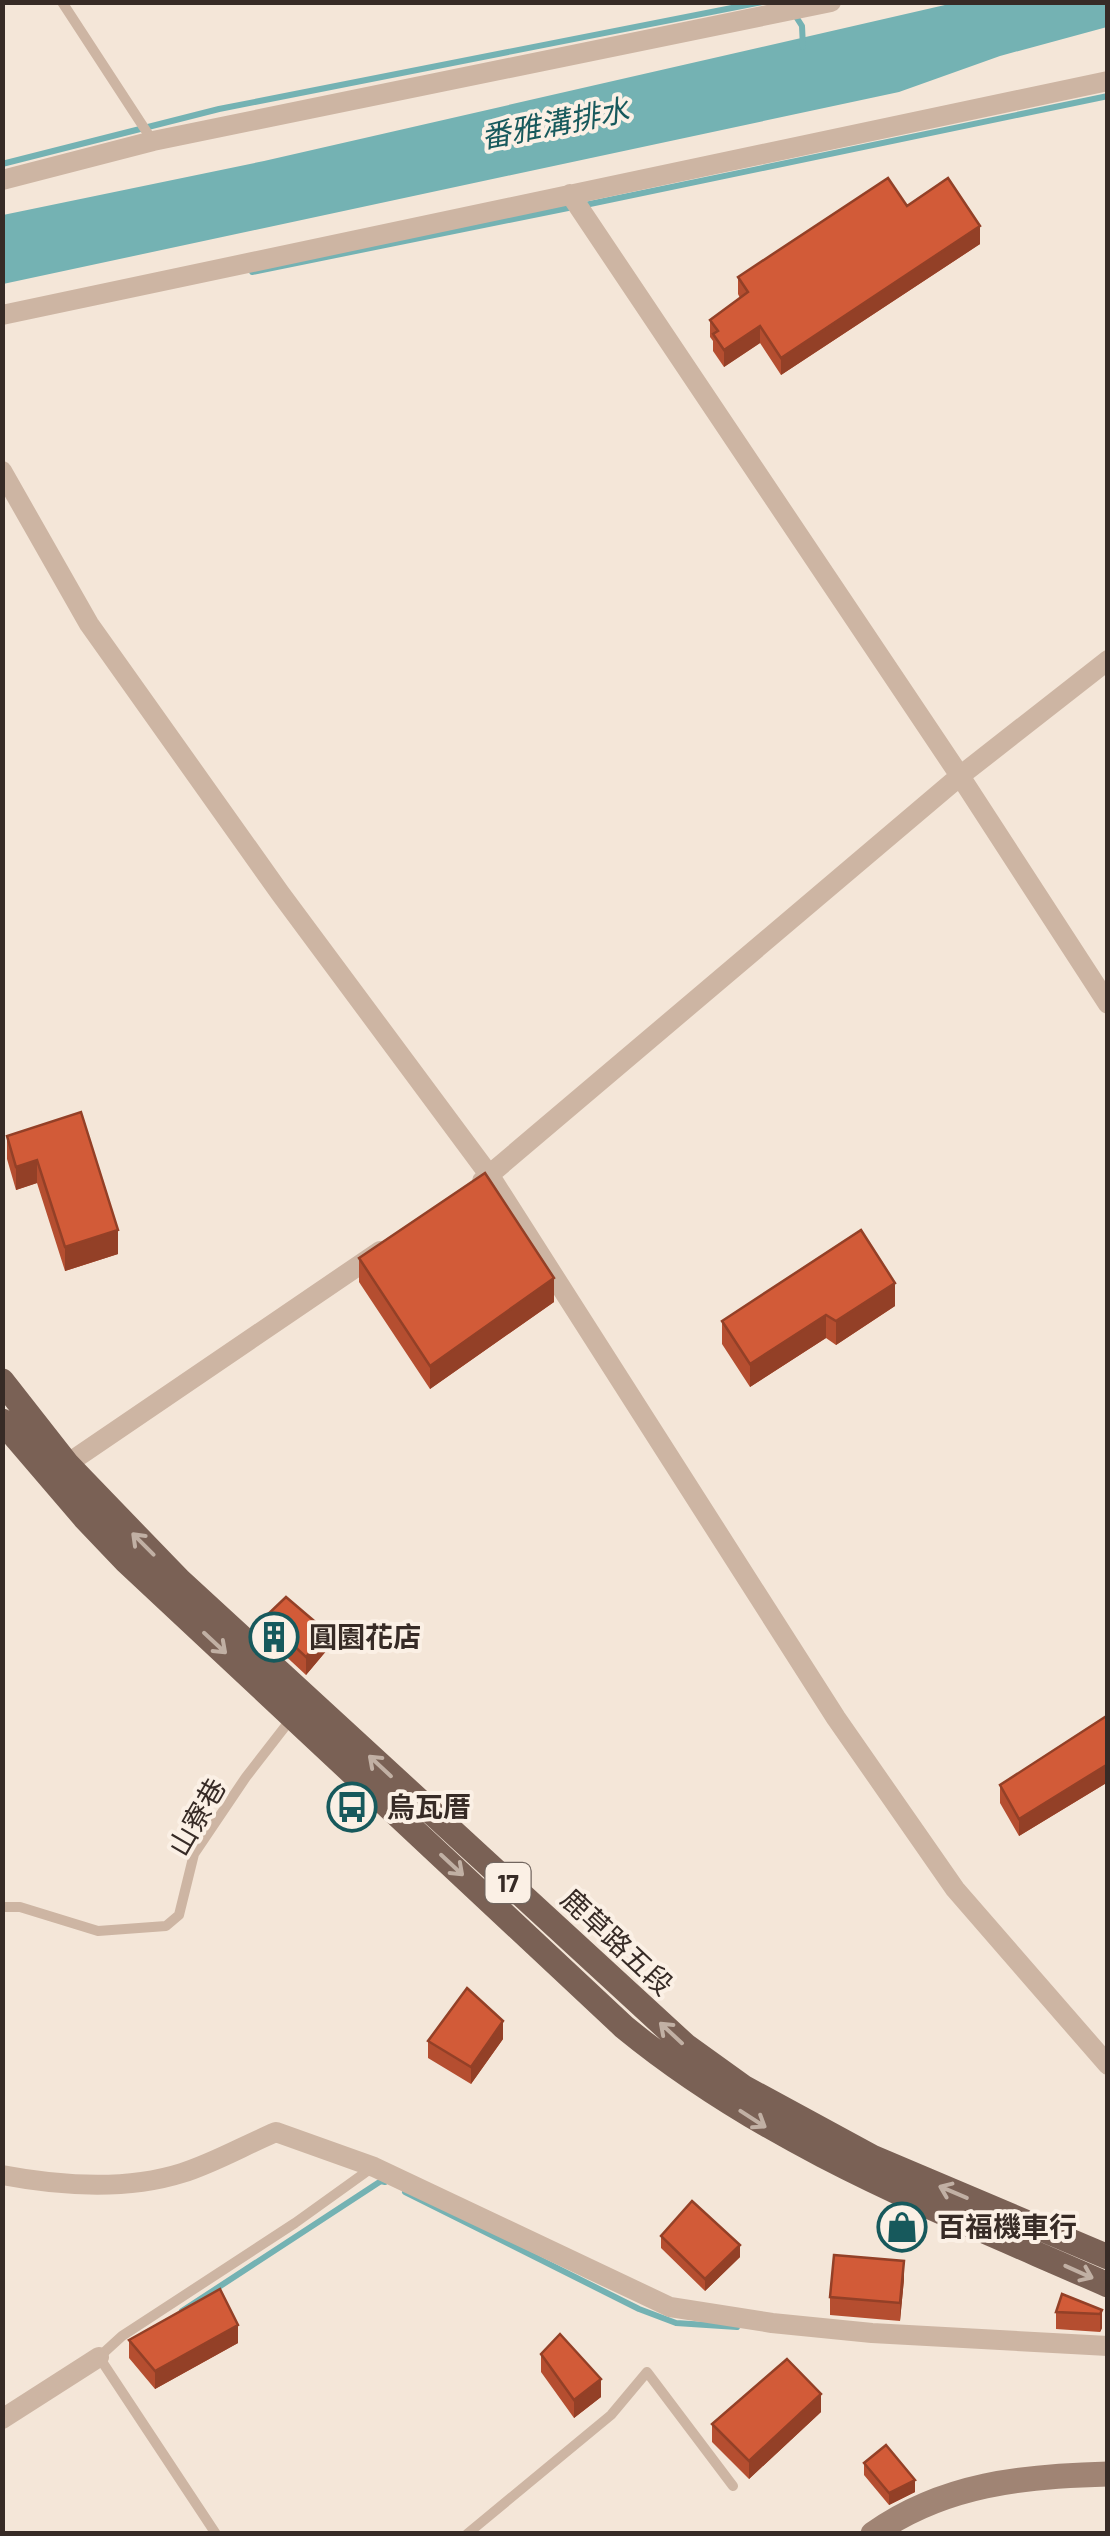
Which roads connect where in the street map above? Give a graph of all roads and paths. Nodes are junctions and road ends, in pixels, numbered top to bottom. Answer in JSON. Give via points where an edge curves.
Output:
{"nodes":[{"id":1,"x":62,"y":2,"type":"edge"},
{"id":2,"x":831,"y":2,"type":"edge"},
{"id":3,"x":774,"y":8,"type":"edge"},
{"id":4,"x":1108,"y":81,"type":"edge"},
{"id":5,"x":153,"y":141,"type":"junction"},
{"id":6,"x":2,"y":180,"type":"edge"},
{"id":7,"x":570,"y":194,"type":"junction"},
{"id":8,"x":2,"y":315,"type":"edge"},
{"id":9,"x":2,"y":471,"type":"edge"},
{"id":10,"x":1108,"y":660,"type":"edge"},
{"id":11,"x":960,"y":776,"type":"junction"},
{"id":12,"x":1108,"y":1004,"type":"edge"},
{"id":13,"x":490,"y":1176,"type":"junction"},
{"id":14,"x":458,"y":1198,"type":"edge"},
{"id":15,"x":392,"y":1242,"type":"edge"},
{"id":16,"x":2,"y":1382,"type":"edge"},
{"id":17,"x":2,"y":1421,"type":"edge"},
{"id":18,"x":67,"y":1464,"type":"junction"},
{"id":19,"x":300,"y":1707,"type":"junction"},
{"id":20,"x":2,"y":1908,"type":"edge"},
{"id":21,"x":1108,"y":2065,"type":"edge"},
{"id":22,"x":374,"y":2166,"type":"junction"},
{"id":23,"x":2,"y":2175,"type":"edge"},
{"id":24,"x":1108,"y":2257,"type":"edge"},
{"id":25,"x":1108,"y":2284,"type":"edge"},
{"id":26,"x":1108,"y":2346,"type":"edge"},
{"id":27,"x":99,"y":2358,"type":"junction"},
{"id":28,"x":2,"y":2419,"type":"edge"},
{"id":29,"x":1108,"y":2474,"type":"edge"},
{"id":30,"x":733,"y":2486,"type":"dead end"},
{"id":31,"x":216,"y":2534,"type":"edge"},
{"id":32,"x":467,"y":2534,"type":"edge"},
{"id":33,"x":873,"y":2534,"type":"edge"}],
"edges":[{"from":1,"to":5,"type":"lane"},
{"from":2,"to":3,"type":"street"},
{"from":3,"to":5,"type":"street"},
{"from":4,"to":7,"type":"street"},
{"from":5,"to":6,"type":"street"},
{"from":7,"to":8,"type":"street"},
{"from":7,"to":11,"type":"street"},
{"from":9,"to":13,"type":"street","via":[[89,624]]},
{"from":10,"to":11,"type":"street"},
{"from":11,"to":12,"type":"street"},
{"from":11,"to":13,"type":"street"},
{"from":13,"to":14,"type":"street"},
{"from":13,"to":21,"type":"street","via":[[846,1733],[955,1888]]},
{"from":15,"to":18,"type":"street"},
{"from":16,"to":18,"type":"main road","name":"鹿草路五段","number":"17"},
{"from":17,"to":19,"type":"main road","name":"鹿草路五段","number":"17","one_way":true,"via":[[126,1561]]},
{"from":19,"to":18,"type":"main road","name":"鹿草路五段","number":"17","one_way":true},
{"from":19,"to":20,"type":"lane","name":"山寮巷","via":[[194,1854],[178,1916],[166,1926],[98,1931]]},
{"from":24,"to":19,"type":"main road","name":"鹿草路五段","number":"17","one_way":true,"via":[[872,2157],[744,2087],[686,2046]]},
{"from":19,"to":25,"type":"main road","name":"鹿草路五段","number":"17","one_way":true,"via":[[658,2055],[764,2126],[856,2174]]},
{"from":22,"to":23,"type":"street","via":[[276,2132],[182,2173],[135,2183],[50,2184]]},
{"from":22,"to":26,"type":"street","via":[[670,2307],[789,2325]]},
{"from":22,"to":27,"type":"lane"},
{"from":27,"to":28,"type":"street"},
{"from":27,"to":31,"type":"lane"},
{"from":29,"to":33,"type":"street","via":[[980,2485],[934,2500]]},
{"from":30,"to":32,"type":"lane","via":[[647,2372],[611,2416]]}]}
